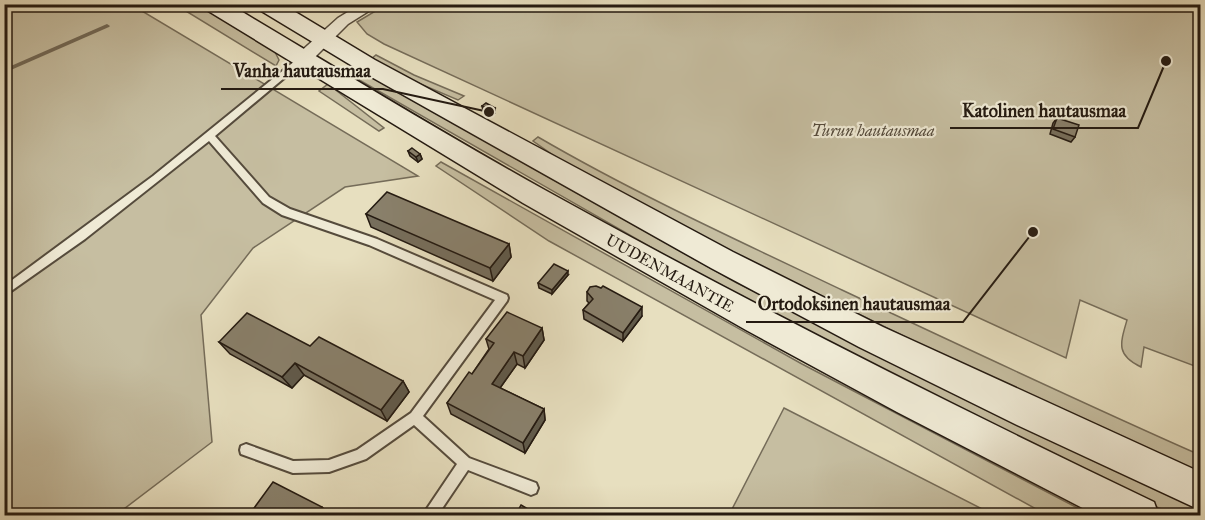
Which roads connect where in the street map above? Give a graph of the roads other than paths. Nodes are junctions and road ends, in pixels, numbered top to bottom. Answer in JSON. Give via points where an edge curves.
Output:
{"nodes":[{"id":1,"x":213,"y":4,"type":"edge"},
{"id":2,"x":266,"y":4,"type":"edge"},
{"id":3,"x":368,"y":5,"type":"edge"},
{"id":4,"x":314,"y":48,"type":"junction"},
{"id":5,"x":210,"y":136,"type":"junction"},
{"id":6,"x":4,"y":292,"type":"edge"},
{"id":7,"x":415,"y":417,"type":"junction"},
{"id":8,"x":246,"y":450,"type":"dead end"},
{"id":9,"x":465,"y":463,"type":"junction"},
{"id":10,"x":531,"y":488,"type":"dead end"},
{"id":11,"x":1200,"y":491,"type":"edge"},
{"id":12,"x":429,"y":516,"type":"edge"},
{"id":13,"x":1140,"y":516,"type":"edge"}],
"edges":[{"from":1,"to":4,"type":"main road","name":"UUDENMAANTIE"},
{"from":2,"to":4,"type":"main road","name":"UUDENMAANTIE"},
{"from":3,"to":4,"type":"street","via":[[343,21]]},
{"from":4,"to":5,"type":"lane"},
{"from":4,"to":11,"type":"main road","name":"UUDENMAANTIE","via":[[367,65],[722,260],[872,337]]},
{"from":4,"to":13,"type":"main road","name":"UUDENMAANTIE","via":[[530,194],[700,291]]},
{"from":5,"to":6,"type":"lane","via":[[68,248]]},
{"from":5,"to":7,"type":"lane","via":[[266,200],[286,212],[373,242],[503,298]]},
{"from":7,"to":8,"type":"lane","via":[[361,455],[329,466],[293,467]]},
{"from":7,"to":9,"type":"lane"},
{"from":9,"to":10,"type":"lane"},
{"from":9,"to":12,"type":"lane"}]}
